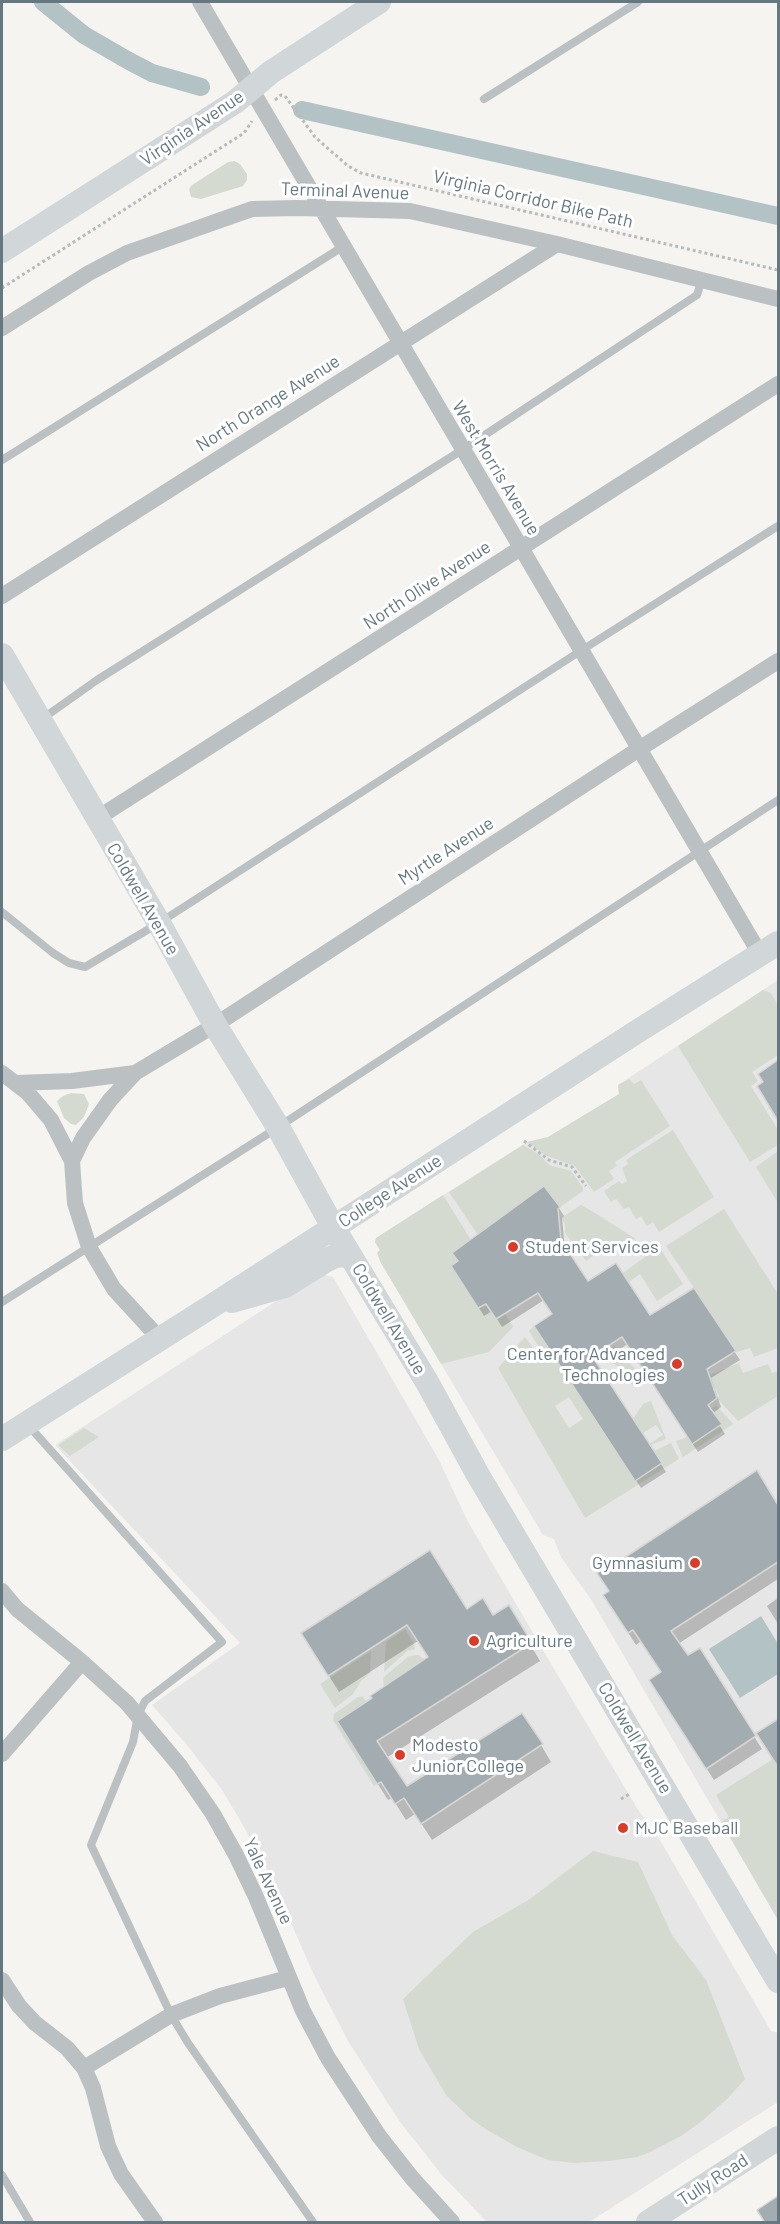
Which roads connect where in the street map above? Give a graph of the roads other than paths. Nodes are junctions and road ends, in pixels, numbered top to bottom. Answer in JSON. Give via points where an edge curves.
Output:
{"nodes":[{"id":1,"x":200,"y":2,"type":"edge"},
{"id":2,"x":379,"y":2,"type":"edge"},
{"id":3,"x":638,"y":2,"type":"edge"},
{"id":4,"x":252,"y":88,"type":"junction"},
{"id":5,"x":484,"y":99,"type":"dead end"},
{"id":6,"x":323,"y":208,"type":"junction"},
{"id":7,"x":557,"y":244,"type":"junction"},
{"id":8,"x":344,"y":245,"type":"junction"},
{"id":9,"x":2,"y":251,"type":"edge"},
{"id":10,"x":702,"y":279,"type":"junction"},
{"id":11,"x":778,"y":299,"type":"edge"},
{"id":12,"x":2,"y":328,"type":"edge"},
{"id":13,"x":400,"y":342,"type":"junction"},
{"id":14,"x":778,"y":384,"type":"edge"},
{"id":15,"x":462,"y":450,"type":"junction"},
{"id":16,"x":2,"y":460,"type":"edge"},
{"id":17,"x":778,"y":526,"type":"edge"},
{"id":18,"x":520,"y":548,"type":"junction"},
{"id":19,"x":2,"y":596,"type":"edge"},
{"id":20,"x":582,"y":650,"type":"junction"},
{"id":21,"x":2,"y":655,"type":"edge"},
{"id":22,"x":778,"y":661,"type":"edge"},
{"id":23,"x":40,"y":720,"type":"junction"},
{"id":24,"x":639,"y":749,"type":"junction"},
{"id":25,"x":778,"y":800,"type":"edge"},
{"id":26,"x":96,"y":819,"type":"junction"},
{"id":27,"x":698,"y":851,"type":"junction"},
{"id":28,"x":2,"y":912,"type":"edge"},
{"id":29,"x":159,"y":923,"type":"junction"},
{"id":30,"x":769,"y":949,"type":"edge"},
{"id":31,"x":215,"y":1025,"type":"junction"},
{"id":32,"x":2,"y":1073,"type":"edge"},
{"id":33,"x":135,"y":1073,"type":"junction"},
{"id":34,"x":16,"y":1083,"type":"junction"},
{"id":35,"x":278,"y":1127,"type":"junction"},
{"id":36,"x":72,"y":1161,"type":"junction"},
{"id":37,"x":333,"y":1227,"type":"junction"},
{"id":38,"x":88,"y":1247,"type":"junction"},
{"id":39,"x":350,"y":1255,"type":"junction"},
{"id":40,"x":2,"y":1298,"type":"edge"},
{"id":41,"x":215,"y":1304,"type":"junction"},
{"id":42,"x":159,"y":1338,"type":"junction"},
{"id":43,"x":26,"y":1423,"type":"junction"},
{"id":44,"x":2,"y":1439,"type":"edge"},
{"id":45,"x":2,"y":1591,"type":"edge"},
{"id":46,"x":82,"y":1662,"type":"junction"},
{"id":47,"x":138,"y":1715,"type":"junction"},
{"id":48,"x":2,"y":1754,"type":"edge"},
{"id":49,"x":288,"y":1977,"type":"junction"},
{"id":50,"x":2,"y":1980,"type":"edge"},
{"id":51,"x":778,"y":1981,"type":"edge"},
{"id":52,"x":171,"y":2015,"type":"junction"},
{"id":53,"x":84,"y":2068,"type":"junction"},
{"id":54,"x":778,"y":2138,"type":"edge"},
{"id":55,"x":2,"y":2175,"type":"edge"},
{"id":56,"x":30,"y":2223,"type":"edge"},
{"id":57,"x":155,"y":2223,"type":"edge"},
{"id":58,"x":313,"y":2223,"type":"edge"},
{"id":59,"x":452,"y":2223,"type":"edge"},
{"id":60,"x":648,"y":2223,"type":"edge"}],
"edges":[{"from":1,"to":4,"type":"street","name":"West Morris Avenue"},
{"from":2,"to":4,"type":"street","name":"Virginia Avenue"},
{"from":3,"to":5,"type":"lane"},
{"from":4,"to":6,"type":"street","name":"West Morris Avenue"},
{"from":4,"to":9,"type":"street","name":"Virginia Avenue"},
{"from":6,"to":7,"type":"street","name":"Terminal Avenue","via":[[410,211]]},
{"from":6,"to":8,"type":"street","name":"West Morris Avenue"},
{"from":6,"to":12,"type":"street","name":"Terminal Avenue","via":[[252,209],[164,239],[89,273]]},
{"from":7,"to":10,"type":"street","name":"Terminal Avenue"},
{"from":7,"to":13,"type":"street","name":"North Orange Avenue"},
{"from":8,"to":13,"type":"street","name":"West Morris Avenue"},
{"from":8,"to":16,"type":"lane"},
{"from":10,"to":11,"type":"street","name":"Terminal Avenue"},
{"from":10,"to":15,"type":"lane","via":[[697,295]]},
{"from":13,"to":15,"type":"street","name":"West Morris Avenue"},
{"from":13,"to":19,"type":"street","name":"North Orange Avenue"},
{"from":14,"to":18,"type":"street","name":"North Olive Avenue"},
{"from":15,"to":18,"type":"street","name":"West Morris Avenue"},
{"from":15,"to":23,"type":"lane"},
{"from":17,"to":20,"type":"lane"},
{"from":18,"to":20,"type":"street","name":"West Morris Avenue"},
{"from":18,"to":26,"type":"street","name":"North Olive Avenue"},
{"from":20,"to":24,"type":"street","name":"West Morris Avenue"},
{"from":20,"to":29,"type":"lane"},
{"from":21,"to":23,"type":"street","name":"Coldwell Avenue"},
{"from":22,"to":24,"type":"street","name":"Myrtle Avenue"},
{"from":23,"to":26,"type":"street","name":"Coldwell Avenue"},
{"from":24,"to":27,"type":"street","name":"West Morris Avenue"},
{"from":24,"to":31,"type":"street","name":"Myrtle Avenue"},
{"from":25,"to":27,"type":"lane"},
{"from":26,"to":29,"type":"street","name":"Coldwell Avenue"},
{"from":27,"to":30,"type":"street","name":"West Morris Avenue"},
{"from":27,"to":35,"type":"lane"},
{"from":28,"to":29,"type":"lane","via":[[61,958],[85,967]]},
{"from":29,"to":31,"type":"street","name":"Coldwell Avenue"},
{"from":30,"to":37,"type":"street","name":"College Avenue"},
{"from":31,"to":33,"type":"street","name":"Myrtle Avenue"},
{"from":31,"to":35,"type":"street","name":"Coldwell Avenue"},
{"from":32,"to":34,"type":"street"},
{"from":33,"to":34,"type":"street","name":"Myrtle Avenue"},
{"from":33,"to":36,"type":"street","name":"Myrtle Avenue","via":[[103,1110]]},
{"from":34,"to":36,"type":"street","via":[[51,1120]]},
{"from":35,"to":37,"type":"street","name":"Coldwell Avenue"},
{"from":35,"to":38,"type":"lane"},
{"from":36,"to":38,"type":"street","via":[[75,1203]]},
{"from":37,"to":39,"type":"street","name":"Coldwell Avenue"},
{"from":37,"to":41,"type":"street","name":"College Avenue"},
{"from":38,"to":40,"type":"lane"},
{"from":38,"to":42,"type":"street","via":[[114,1289]]},
{"from":39,"to":41,"type":"street","via":[[335,1256],[285,1286]]},
{"from":39,"to":51,"type":"street","name":"Coldwell Avenue"},
{"from":41,"to":42,"type":"street","name":"College Avenue"},
{"from":42,"to":43,"type":"street","name":"College Avenue"},
{"from":43,"to":44,"type":"street","name":"College Avenue"},
{"from":43,"to":47,"type":"lane","via":[[222,1642],[145,1701]]},
{"from":45,"to":46,"type":"street","name":"Yale Avenue","via":[[23,1614]]},
{"from":46,"to":47,"type":"street","name":"Yale Avenue"},
{"from":46,"to":48,"type":"street"},
{"from":47,"to":49,"type":"street","name":"Yale Avenue","via":[[180,1766],[225,1834]]},
{"from":47,"to":52,"type":"lane","via":[[133,1742],[91,1845]]},
{"from":49,"to":52,"type":"street"},
{"from":49,"to":59,"type":"street","name":"Yale Avenue","via":[[349,2092],[412,2178]]},
{"from":50,"to":53,"type":"street","via":[[35,2024],[67,2048]]},
{"from":52,"to":53,"type":"street"},
{"from":52,"to":58,"type":"lane"},
{"from":53,"to":57,"type":"street","via":[[108,2146],[121,2174]]},
{"from":54,"to":60,"type":"street","name":"Tully Road"},
{"from":55,"to":56,"type":"lane"}]}
